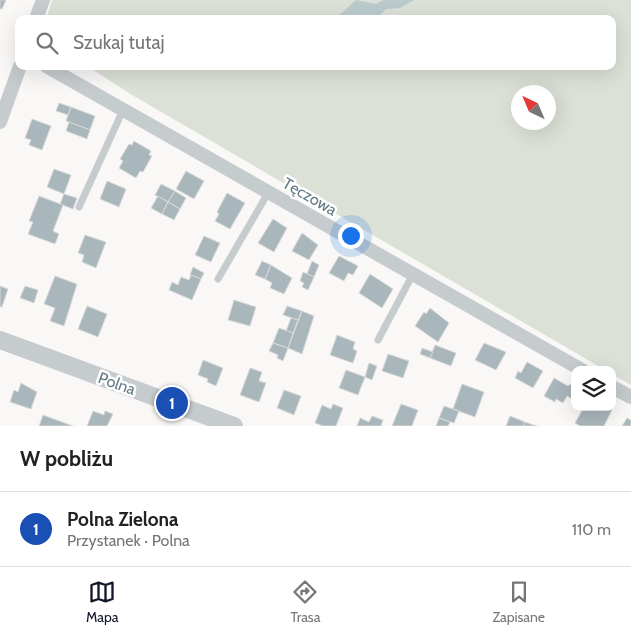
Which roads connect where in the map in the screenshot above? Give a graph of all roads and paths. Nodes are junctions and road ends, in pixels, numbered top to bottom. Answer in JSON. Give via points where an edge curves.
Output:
{"nodes":[{"id":1,"x":43,"y":0,"type":"edge"},
{"id":2,"x":37,"y":15,"type":"edge"},
{"id":3,"x":19,"y":70,"type":"edge"},
{"id":4,"x":53,"y":70,"type":"edge"},
{"id":5,"x":123,"y":110,"type":"junction"},
{"id":6,"x":0,"y":122,"type":"edge"},
{"id":7,"x":268,"y":192,"type":"junction"},
{"id":8,"x":79,"y":207,"type":"dead end"},
{"id":9,"x":413,"y":274,"type":"junction"},
{"id":10,"x":218,"y":279,"type":"dead end"},
{"id":11,"x":0,"y":340,"type":"edge"},
{"id":12,"x":378,"y":340,"type":"dead end"},
{"id":13,"x":575,"y":366,"type":"edge"},
{"id":14,"x":616,"y":389,"type":"edge"},
{"id":15,"x":631,"y":397,"type":"edge"},
{"id":16,"x":234,"y":426,"type":"edge"}],
"edges":[{"from":1,"to":2,"type":"street"},
{"from":3,"to":6,"type":"street"},
{"from":4,"to":5,"type":"street","name":"Tęczowa"},
{"from":5,"to":7,"type":"street","name":"Tęczowa"},
{"from":5,"to":8,"type":"lane"},
{"from":7,"to":9,"type":"street","name":"Tęczowa"},
{"from":7,"to":10,"type":"lane"},
{"from":9,"to":12,"type":"lane"},
{"from":9,"to":13,"type":"street","name":"Tęczowa"},
{"from":11,"to":16,"type":"street","name":"Polna"},
{"from":14,"to":15,"type":"street"}]}
